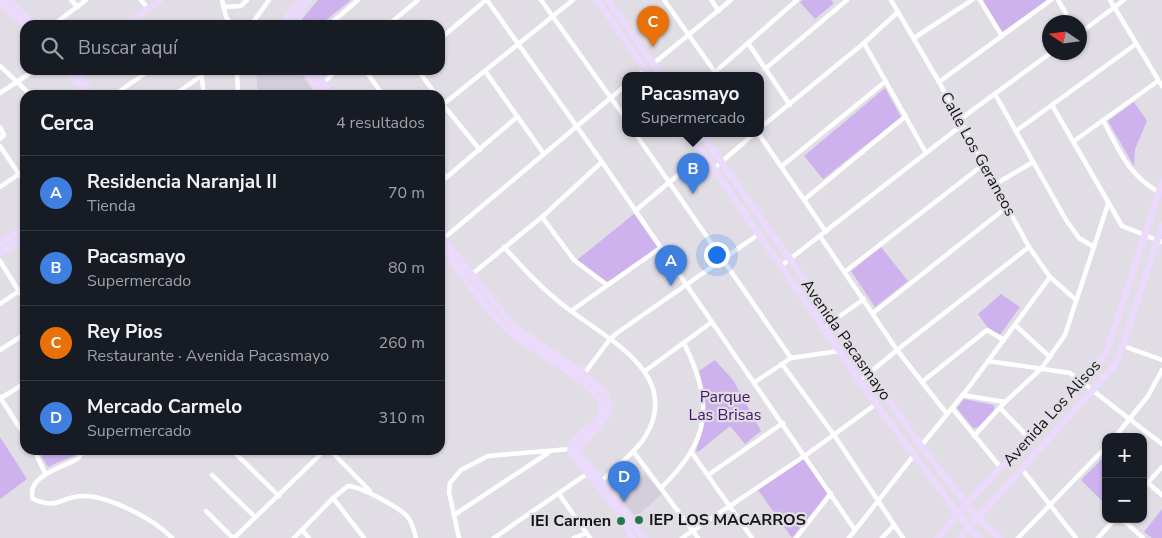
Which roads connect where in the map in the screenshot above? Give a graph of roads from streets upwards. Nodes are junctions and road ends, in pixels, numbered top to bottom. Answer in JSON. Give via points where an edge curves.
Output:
{"nodes":[{"id":1,"x":8,"y":0,"type":"edge"},
{"id":2,"x":71,"y":0,"type":"edge"},
{"id":3,"x":86,"y":0,"type":"edge"},
{"id":4,"x":141,"y":0,"type":"edge"},
{"id":5,"x":160,"y":0,"type":"edge"},
{"id":6,"x":222,"y":0,"type":"edge"},
{"id":7,"x":247,"y":0,"type":"edge"},
{"id":8,"x":268,"y":0,"type":"edge"},
{"id":9,"x":298,"y":0,"type":"edge"},
{"id":10,"x":308,"y":0,"type":"edge"},
{"id":11,"x":358,"y":0,"type":"edge"},
{"id":12,"x":486,"y":0,"type":"edge"},
{"id":13,"x":541,"y":0,"type":"edge"},
{"id":14,"x":573,"y":0,"type":"edge"},
{"id":15,"x":597,"y":0,"type":"edge"},
{"id":16,"x":608,"y":0,"type":"edge"},
{"id":17,"x":664,"y":0,"type":"edge"},
{"id":18,"x":711,"y":0,"type":"edge"},
{"id":19,"x":731,"y":0,"type":"edge"},
{"id":20,"x":788,"y":0,"type":"edge"},
{"id":21,"x":797,"y":0,"type":"edge"},
{"id":22,"x":847,"y":0,"type":"edge"},
{"id":23,"x":891,"y":0,"type":"edge"},
{"id":24,"x":972,"y":0,"type":"edge"},
{"id":25,"x":980,"y":0,"type":"edge"},
{"id":26,"x":1051,"y":0,"type":"edge"},
{"id":27,"x":1058,"y":0,"type":"edge"},
{"id":28,"x":1110,"y":0,"type":"edge"},
{"id":29,"x":1124,"y":0,"type":"edge"},
{"id":30,"x":0,"y":1,"type":"edge"},
{"id":31,"x":417,"y":1,"type":"edge"},
{"id":32,"x":792,"y":5,"type":"junction"},
{"id":33,"x":78,"y":7,"type":"junction"},
{"id":34,"x":223,"y":7,"type":"junction"},
{"id":35,"x":148,"y":8,"type":"junction"},
{"id":36,"x":1114,"y":8,"type":"junction"},
{"id":37,"x":718,"y":11,"type":"junction"},
{"id":38,"x":898,"y":12,"type":"junction"},
{"id":39,"x":1067,"y":15,"type":"edge"},
{"id":40,"x":553,"y":16,"type":"junction"},
{"id":41,"x":28,"y":20,"type":"edge"},
{"id":42,"x":60,"y":20,"type":"edge"},
{"id":43,"x":132,"y":20,"type":"edge"},
{"id":44,"x":228,"y":20,"type":"edge"},
{"id":45,"x":254,"y":20,"type":"edge"},
{"id":46,"x":285,"y":20,"type":"edge"},
{"id":47,"x":295,"y":20,"type":"edge"},
{"id":48,"x":335,"y":20,"type":"edge"},
{"id":49,"x":394,"y":20,"type":"edge"},
{"id":50,"x":20,"y":21,"type":"edge"},
{"id":51,"x":1087,"y":28,"type":"edge"},
{"id":52,"x":445,"y":35,"type":"edge"},
{"id":53,"x":689,"y":36,"type":"junction"},
{"id":54,"x":1002,"y":36,"type":"junction"},
{"id":55,"x":914,"y":38,"type":"junction"},
{"id":56,"x":748,"y":43,"type":"junction"},
{"id":57,"x":864,"y":43,"type":"junction"},
{"id":58,"x":1136,"y":44,"type":"junction"},
{"id":59,"x":519,"y":45,"type":"junction"},
{"id":60,"x":1042,"y":59,"type":"edge"},
{"id":61,"x":653,"y":64,"type":"junction"},
{"id":62,"x":0,"y":66,"type":"edge"},
{"id":63,"x":765,"y":69,"type":"junction"},
{"id":64,"x":485,"y":71,"type":"junction"},
{"id":65,"x":646,"y":72,"type":"edge"},
{"id":66,"x":659,"y":72,"type":"edge"},
{"id":67,"x":715,"y":72,"type":"edge"},
{"id":68,"x":718,"y":72,"type":"edge"},
{"id":69,"x":28,"y":75,"type":"edge"},
{"id":70,"x":72,"y":75,"type":"edge"},
{"id":71,"x":80,"y":75,"type":"edge"},
{"id":72,"x":143,"y":75,"type":"edge"},
{"id":73,"x":236,"y":75,"type":"edge"},
{"id":74,"x":311,"y":75,"type":"edge"},
{"id":75,"x":316,"y":75,"type":"edge"},
{"id":76,"x":331,"y":75,"type":"edge"},
{"id":77,"x":369,"y":75,"type":"edge"},
{"id":78,"x":422,"y":75,"type":"edge"},
{"id":79,"x":201,"y":76,"type":"joint"},
{"id":80,"x":886,"y":81,"type":"junction"},
{"id":81,"x":1158,"y":81,"type":"junction"},
{"id":82,"x":17,"y":82,"type":"junction"},
{"id":83,"x":939,"y":82,"type":"junction"},
{"id":84,"x":320,"y":85,"type":"junction"},
{"id":85,"x":1162,"y":86,"type":"edge"},
{"id":86,"x":622,"y":88,"type":"edge"},
{"id":87,"x":26,"y":90,"type":"edge"},
{"id":88,"x":79,"y":90,"type":"edge"},
{"id":89,"x":88,"y":90,"type":"edge"},
{"id":90,"x":123,"y":90,"type":"edge"},
{"id":91,"x":181,"y":90,"type":"edge"},
{"id":92,"x":203,"y":90,"type":"edge"},
{"id":93,"x":238,"y":90,"type":"edge"},
{"id":94,"x":322,"y":90,"type":"edge"},
{"id":95,"x":326,"y":90,"type":"edge"},
{"id":96,"x":379,"y":90,"type":"edge"},
{"id":97,"x":432,"y":90,"type":"edge"},
{"id":98,"x":0,"y":93,"type":"edge"},
{"id":99,"x":995,"y":94,"type":"junction"},
{"id":100,"x":610,"y":97,"type":"junction"},
{"id":101,"x":445,"y":101,"type":"edge"},
{"id":102,"x":790,"y":105,"type":"junction"},
{"id":103,"x":1052,"y":105,"type":"junction"},
{"id":104,"x":445,"y":109,"type":"edge"},
{"id":105,"x":622,"y":114,"type":"edge"},
{"id":106,"x":906,"y":116,"type":"junction"},
{"id":107,"x":518,"y":117,"type":"junction"},
{"id":108,"x":1103,"y":120,"type":"junction"},
{"id":109,"x":960,"y":122,"type":"junction"},
{"id":110,"x":577,"y":125,"type":"junction"},
{"id":111,"x":764,"y":125,"type":"edge"},
{"id":112,"x":0,"y":127,"type":"edge"},
{"id":113,"x":1016,"y":131,"type":"junction"},
{"id":114,"x":638,"y":137,"type":"edge"},
{"id":115,"x":692,"y":137,"type":"edge"},
{"id":116,"x":704,"y":137,"type":"edge"},
{"id":117,"x":752,"y":137,"type":"edge"},
{"id":118,"x":760,"y":137,"type":"edge"},
{"id":119,"x":0,"y":139,"type":"edge"},
{"id":120,"x":1074,"y":141,"type":"junction"},
{"id":121,"x":0,"y":146,"type":"edge"},
{"id":122,"x":480,"y":150,"type":"junction"},
{"id":123,"x":926,"y":153,"type":"junction"},
{"id":124,"x":544,"y":154,"type":"junction"},
{"id":125,"x":704,"y":154,"type":"junction"},
{"id":126,"x":602,"y":162,"type":"junction"},
{"id":127,"x":722,"y":162,"type":"junction"},
{"id":128,"x":1033,"y":162,"type":"junction"},
{"id":129,"x":983,"y":165,"type":"junction"},
{"id":130,"x":782,"y":166,"type":"junction"},
{"id":131,"x":714,"y":169,"type":"junction"},
{"id":132,"x":19,"y":174,"type":"joint"},
{"id":133,"x":446,"y":177,"type":"edge"},
{"id":134,"x":669,"y":183,"type":"junction"},
{"id":135,"x":1162,"y":183,"type":"edge"},
{"id":136,"x":994,"y":185,"type":"junction"},
{"id":137,"x":0,"y":187,"type":"edge"},
{"id":138,"x":1159,"y":192,"type":"junction"},
{"id":139,"x":805,"y":199,"type":"junction"},
{"id":140,"x":1108,"y":204,"type":"junction"},
{"id":141,"x":1007,"y":207,"type":"junction"},
{"id":142,"x":635,"y":211,"type":"junction"},
{"id":143,"x":542,"y":217,"type":"junction"},
{"id":144,"x":1162,"y":225,"type":"edge"},
{"id":145,"x":20,"y":229,"type":"edge"},
{"id":146,"x":826,"y":232,"type":"junction"},
{"id":147,"x":759,"y":234,"type":"junction"},
{"id":148,"x":820,"y":236,"type":"junction"},
{"id":149,"x":1145,"y":236,"type":"junction"},
{"id":150,"x":445,"y":237,"type":"edge"},
{"id":151,"x":20,"y":240,"type":"edge"},
{"id":152,"x":1159,"y":241,"type":"edge"},
{"id":153,"x":0,"y":242,"type":"edge"},
{"id":154,"x":445,"y":245,"type":"edge"},
{"id":155,"x":504,"y":247,"type":"junction"},
{"id":156,"x":1029,"y":247,"type":"junction"},
{"id":157,"x":1094,"y":247,"type":"junction"},
{"id":158,"x":660,"y":248,"type":"junction"},
{"id":159,"x":0,"y":253,"type":"edge"},
{"id":160,"x":790,"y":259,"type":"junction"},
{"id":161,"x":723,"y":260,"type":"junction"},
{"id":162,"x":0,"y":261,"type":"edge"},
{"id":163,"x":781,"y":266,"type":"junction"},
{"id":164,"x":846,"y":272,"type":"junction"},
{"id":165,"x":470,"y":277,"type":"junction"},
{"id":166,"x":1050,"y":277,"type":"junction"},
{"id":167,"x":607,"y":285,"type":"junction"},
{"id":168,"x":686,"y":286,"type":"junction"},
{"id":169,"x":19,"y":291,"type":"joint"},
{"id":170,"x":864,"y":299,"type":"junction"},
{"id":171,"x":1076,"y":300,"type":"junction"},
{"id":172,"x":0,"y":304,"type":"edge"},
{"id":173,"x":571,"y":311,"type":"junction"},
{"id":174,"x":874,"y":313,"type":"junction"},
{"id":175,"x":832,"y":321,"type":"junction"},
{"id":176,"x":712,"y":322,"type":"junction"},
{"id":177,"x":1015,"y":325,"type":"junction"},
{"id":178,"x":823,"y":328,"type":"junction"},
{"id":179,"x":20,"y":337,"type":"edge"},
{"id":180,"x":610,"y":338,"type":"junction"},
{"id":181,"x":1004,"y":340,"type":"junction"},
{"id":182,"x":684,"y":343,"type":"junction"},
{"id":183,"x":1123,"y":346,"type":"junction"},
{"id":184,"x":0,"y":350,"type":"edge"},
{"id":185,"x":896,"y":350,"type":"junction"},
{"id":186,"x":839,"y":351,"type":"junction"},
{"id":187,"x":791,"y":358,"type":"junction"},
{"id":188,"x":1050,"y":358,"type":"junction"},
{"id":189,"x":1162,"y":360,"type":"edge"},
{"id":190,"x":988,"y":361,"type":"junction"},
{"id":191,"x":782,"y":364,"type":"junction"},
{"id":192,"x":1041,"y":370,"type":"junction"},
{"id":193,"x":1162,"y":370,"type":"edge"},
{"id":194,"x":645,"y":371,"type":"junction"},
{"id":195,"x":868,"y":374,"type":"junction"},
{"id":196,"x":582,"y":377,"type":"junction"},
{"id":197,"x":1161,"y":379,"type":"edge"},
{"id":198,"x":860,"y":381,"type":"junction"},
{"id":199,"x":755,"y":382,"type":"junction"},
{"id":200,"x":922,"y":382,"type":"junction"},
{"id":201,"x":1083,"y":383,"type":"junction"},
{"id":202,"x":20,"y":386,"type":"edge"},
{"id":203,"x":1092,"y":390,"type":"junction"},
{"id":204,"x":962,"y":395,"type":"junction"},
{"id":205,"x":0,"y":398,"type":"edge"},
{"id":206,"x":1005,"y":402,"type":"junction"},
{"id":207,"x":876,"y":404,"type":"junction"},
{"id":208,"x":952,"y":408,"type":"junction"},
{"id":209,"x":1000,"y":408,"type":"junction"},
{"id":210,"x":947,"y":414,"type":"junction"},
{"id":211,"x":1130,"y":419,"type":"junction"},
{"id":212,"x":783,"y":423,"type":"junction"},
{"id":213,"x":20,"y":424,"type":"edge"},
{"id":214,"x":1118,"y":433,"type":"edge"},
{"id":215,"x":834,"y":435,"type":"junction"},
{"id":216,"x":974,"y":436,"type":"junction"},
{"id":217,"x":1030,"y":439,"type":"junction"},
{"id":218,"x":1162,"y":444,"type":"edge"},
{"id":219,"x":921,"y":446,"type":"junction"},
{"id":220,"x":570,"y":449,"type":"junction"},
{"id":221,"x":633,"y":451,"type":"junction"},
{"id":222,"x":1102,"y":451,"type":"edge"},
{"id":223,"x":549,"y":452,"type":"junction"},
{"id":224,"x":692,"y":453,"type":"junction"},
{"id":225,"x":36,"y":455,"type":"edge"},
{"id":226,"x":81,"y":455,"type":"edge"},
{"id":227,"x":237,"y":455,"type":"edge"},
{"id":228,"x":320,"y":455,"type":"edge"},
{"id":229,"x":335,"y":455,"type":"edge"},
{"id":230,"x":806,"y":455,"type":"junction"},
{"id":231,"x":914,"y":455,"type":"junction"},
{"id":232,"x":1162,"y":467,"type":"edge"},
{"id":233,"x":1001,"y":468,"type":"junction"},
{"id":234,"x":1021,"y":468,"type":"junction"},
{"id":235,"x":45,"y":473,"type":"junction"},
{"id":236,"x":588,"y":473,"type":"junction"},
{"id":237,"x":212,"y":475,"type":"dead end"},
{"id":238,"x":708,"y":476,"type":"junction"},
{"id":239,"x":602,"y":481,"type":"junction"},
{"id":240,"x":1148,"y":483,"type":"joint"},
{"id":241,"x":662,"y":488,"type":"junction"},
{"id":242,"x":831,"y":493,"type":"junction"},
{"id":243,"x":372,"y":494,"type":"junction"},
{"id":244,"x":559,"y":494,"type":"junction"},
{"id":245,"x":1162,"y":495,"type":"edge"},
{"id":246,"x":279,"y":496,"type":"junction"},
{"id":247,"x":332,"y":498,"type":"junction"},
{"id":248,"x":878,"y":500,"type":"junction"},
{"id":249,"x":966,"y":504,"type":"junction"},
{"id":250,"x":1050,"y":505,"type":"junction"},
{"id":251,"x":730,"y":506,"type":"junction"},
{"id":252,"x":206,"y":511,"type":"dead end"},
{"id":253,"x":958,"y":513,"type":"junction"},
{"id":254,"x":454,"y":515,"type":"junction"},
{"id":255,"x":256,"y":517,"type":"junction"},
{"id":256,"x":978,"y":519,"type":"junction"},
{"id":257,"x":1111,"y":523,"type":"edge"},
{"id":258,"x":1126,"y":523,"type":"edge"},
{"id":259,"x":894,"y":525,"type":"junction"},
{"id":260,"x":969,"y":528,"type":"junction"},
{"id":261,"x":302,"y":530,"type":"junction"},
{"id":262,"x":855,"y":530,"type":"junction"},
{"id":263,"x":693,"y":531,"type":"junction"},
{"id":264,"x":586,"y":533,"type":"junction"},
{"id":265,"x":172,"y":538,"type":"edge"},
{"id":266,"x":234,"y":538,"type":"edge"},
{"id":267,"x":294,"y":538,"type":"edge"},
{"id":268,"x":309,"y":538,"type":"edge"},
{"id":269,"x":364,"y":538,"type":"edge"},
{"id":270,"x":416,"y":538,"type":"edge"},
{"id":271,"x":459,"y":538,"type":"edge"},
{"id":272,"x":494,"y":538,"type":"edge"},
{"id":273,"x":574,"y":538,"type":"edge"},
{"id":274,"x":590,"y":538,"type":"edge"},
{"id":275,"x":632,"y":538,"type":"edge"},
{"id":276,"x":644,"y":538,"type":"edge"},
{"id":277,"x":682,"y":538,"type":"edge"},
{"id":278,"x":698,"y":538,"type":"edge"},
{"id":279,"x":752,"y":538,"type":"edge"},
{"id":280,"x":796,"y":538,"type":"edge"},
{"id":281,"x":849,"y":538,"type":"edge"},
{"id":282,"x":882,"y":538,"type":"edge"},
{"id":283,"x":903,"y":538,"type":"edge"},
{"id":284,"x":938,"y":538,"type":"edge"},
{"id":285,"x":960,"y":538,"type":"edge"},
{"id":286,"x":980,"y":538,"type":"edge"},
{"id":287,"x":1000,"y":538,"type":"edge"},
{"id":288,"x":1018,"y":538,"type":"edge"},
{"id":289,"x":1076,"y":538,"type":"edge"},
{"id":290,"x":1098,"y":538,"type":"edge"},
{"id":291,"x":1143,"y":538,"type":"edge"}],
"edges":[{"from":1,"to":41,"type":"street"},
{"from":2,"to":33,"type":"street"},
{"from":3,"to":33,"type":"street"},
{"from":4,"to":35,"type":"street"},
{"from":5,"to":35,"type":"street"},
{"from":6,"to":34,"type":"street"},
{"from":7,"to":34,"type":"street","via":[[241,6]]},
{"from":8,"to":45,"type":"street"},
{"from":9,"to":46,"type":"street"},
{"from":10,"to":47,"type":"street"},
{"from":11,"to":48,"type":"street"},
{"from":12,"to":52,"type":"street"},
{"from":12,"to":59,"type":"street"},
{"from":13,"to":40,"type":"street"},
{"from":14,"to":40,"type":"street"},
{"from":15,"to":65,"type":"street"},
{"from":16,"to":61,"type":"street"},
{"from":17,"to":53,"type":"street"},
{"from":18,"to":37,"type":"street"},
{"from":19,"to":37,"type":"street"},
{"from":20,"to":32,"type":"street"},
{"from":21,"to":32,"type":"street"},
{"from":22,"to":63,"type":"street"},
{"from":23,"to":38,"type":"street","name":"Calle Los Geraneos"},
{"from":24,"to":55,"type":"street"},
{"from":25,"to":54,"type":"street"},
{"from":26,"to":54,"type":"street"},
{"from":27,"to":39,"type":"street"},
{"from":28,"to":36,"type":"street"},
{"from":29,"to":36,"type":"street"},
{"from":30,"to":50,"type":"street"},
{"from":31,"to":49,"type":"street"},
{"from":32,"to":56,"type":"street"},
{"from":33,"to":42,"type":"street"},
{"from":34,"to":44,"type":"street"},
{"from":35,"to":43,"type":"street"},
{"from":36,"to":51,"type":"street"},
{"from":36,"to":58,"type":"street"},
{"from":37,"to":53,"type":"street"},
{"from":38,"to":55,"type":"street","name":"Calle Los Geraneos"},
{"from":38,"to":57,"type":"street"},
{"from":40,"to":59,"type":"street"},
{"from":40,"to":100,"type":"street"},
{"from":53,"to":61,"type":"street"},
{"from":53,"to":67,"type":"street"},
{"from":54,"to":83,"type":"street"},
{"from":55,"to":83,"type":"street","name":"Calle Los Geraneos"},
{"from":56,"to":63,"type":"street"},
{"from":56,"to":68,"type":"street"},
{"from":57,"to":80,"type":"street"},
{"from":57,"to":102,"type":"street"},
{"from":58,"to":81,"type":"street"},
{"from":58,"to":103,"type":"street"},
{"from":59,"to":64,"type":"street"},
{"from":59,"to":110,"type":"street"},
{"from":60,"to":99,"type":"street"},
{"from":61,"to":66,"type":"street"},
{"from":62,"to":82,"type":"street"},
{"from":63,"to":102,"type":"street"},
{"from":64,"to":101,"type":"street"},
{"from":64,"to":107,"type":"street"},
{"from":69,"to":82,"type":"street"},
{"from":70,"to":88,"type":"street"},
{"from":71,"to":89,"type":"street"},
{"from":72,"to":90,"type":"street"},
{"from":73,"to":93,"type":"street"},
{"from":74,"to":84,"type":"street"},
{"from":75,"to":84,"type":"street"},
{"from":76,"to":84,"type":"street"},
{"from":77,"to":96,"type":"street"},
{"from":78,"to":97,"type":"street"},
{"from":79,"to":91,"type":"street"},
{"from":79,"to":92,"type":"street"},
{"from":80,"to":106,"type":"street"},
{"from":80,"to":130,"type":"street"},
{"from":81,"to":85,"type":"street"},
{"from":81,"to":108,"type":"street"},
{"from":82,"to":87,"type":"street"},
{"from":82,"to":98,"type":"street"},
{"from":83,"to":109,"type":"street","name":"Calle Los Geraneos"},
{"from":84,"to":94,"type":"street"},
{"from":84,"to":95,"type":"street"},
{"from":86,"to":100,"type":"street"},
{"from":99,"to":109,"type":"street"},
{"from":99,"to":113,"type":"street"},
{"from":100,"to":105,"type":"street"},
{"from":100,"to":110,"type":"street"},
{"from":102,"to":111,"type":"street"},
{"from":103,"to":113,"type":"street"},
{"from":103,"to":120,"type":"street"},
{"from":104,"to":122,"type":"street"},
{"from":106,"to":123,"type":"street"},
{"from":106,"to":139,"type":"street"},
{"from":107,"to":122,"type":"street"},
{"from":107,"to":124,"type":"street"},
{"from":108,"to":120,"type":"street"},
{"from":108,"to":138,"type":"street","via":[[1132,172]]},
{"from":109,"to":123,"type":"street"},
{"from":109,"to":129,"type":"street","name":"Calle Los Geraneos"},
{"from":110,"to":124,"type":"street"},
{"from":110,"to":126,"type":"street"},
{"from":112,"to":119,"type":"street","via":[[4,135]]},
{"from":113,"to":128,"type":"street"},
{"from":114,"to":134,"type":"street"},
{"from":115,"to":125,"type":"street","name":"Avenida Pacasmayo"},
{"from":116,"to":127,"type":"street","name":"Avenida Pacasmayo"},
{"from":117,"to":127,"type":"street"},
{"from":118,"to":130,"type":"street"},
{"from":120,"to":140,"type":"street"},
{"from":121,"to":132,"type":"street"},
{"from":122,"to":133,"type":"street"},
{"from":123,"to":146,"type":"street"},
{"from":124,"to":150,"type":"street"},
{"from":125,"to":131,"type":"street","name":"Avenida Pacasmayo"},
{"from":125,"to":134,"type":"street"},
{"from":126,"to":142,"type":"street"},
{"from":126,"to":143,"type":"street"},
{"from":127,"to":131,"type":"street"},
{"from":127,"to":160,"type":"street","name":"Avenida Pacasmayo"},
{"from":128,"to":136,"type":"street"},
{"from":128,"to":157,"type":"street","via":[[1066,220],[1079,238]]},
{"from":129,"to":136,"type":"street","name":"Calle Los Geraneos"},
{"from":129,"to":164,"type":"street"},
{"from":130,"to":139,"type":"street"},
{"from":131,"to":147,"type":"street","name":"Avenida Pacasmayo"},
{"from":132,"to":137,"type":"street"},
{"from":134,"to":142,"type":"street"},
{"from":134,"to":161,"type":"street"},
{"from":135,"to":138,"type":"street","name":"Avenida Los Alisos"},
{"from":136,"to":141,"type":"street","name":"Calle Los Geraneos"},
{"from":138,"to":149,"type":"street","name":"Avenida Los Alisos"},
{"from":139,"to":146,"type":"street"},
{"from":140,"to":149,"type":"street","via":[[1122,226]]},
{"from":140,"to":157,"type":"street"},
{"from":141,"to":156,"type":"street","name":"Calle Los Geraneos"},
{"from":141,"to":174,"type":"street"},
{"from":142,"to":158,"type":"street"},
{"from":143,"to":155,"type":"street"},
{"from":143,"to":167,"type":"street","via":[[574,260]]},
{"from":144,"to":152,"type":"street","name":"Avenida Los Alisos"},
{"from":145,"to":153,"type":"street"},
{"from":146,"to":148,"type":"street"},
{"from":147,"to":161,"type":"street"},
{"from":147,"to":163,"type":"street","name":"Avenida Pacasmayo"},
{"from":148,"to":160,"type":"street"},
{"from":148,"to":164,"type":"street"},
{"from":149,"to":152,"type":"street"},
{"from":149,"to":201,"type":"street","name":"Avenida Los Alisos","via":[[1106,353]]},
{"from":151,"to":159,"type":"street"},
{"from":152,"to":183,"type":"street","name":"Avenida Los Alisos"},
{"from":154,"to":165,"type":"street"},
{"from":155,"to":165,"type":"street"},
{"from":155,"to":173,"type":"street","via":[[537,285]]},
{"from":156,"to":166,"type":"street","name":"Calle Los Geraneos"},
{"from":156,"to":185,"type":"street"},
{"from":157,"to":171,"type":"street"},
{"from":158,"to":167,"type":"street"},
{"from":158,"to":168,"type":"street"},
{"from":160,"to":163,"type":"street"},
{"from":160,"to":175,"type":"street","name":"Avenida Pacasmayo"},
{"from":161,"to":168,"type":"street"},
{"from":161,"to":187,"type":"street"},
{"from":162,"to":169,"type":"street"},
{"from":163,"to":178,"type":"street","name":"Avenida Pacasmayo"},
{"from":164,"to":170,"type":"street"},
{"from":165,"to":196,"type":"street","via":[[503,325]]},
{"from":166,"to":171,"type":"street","name":"Calle Los Geraneos"},
{"from":166,"to":177,"type":"street"},
{"from":167,"to":173,"type":"street"},
{"from":168,"to":176,"type":"street"},
{"from":168,"to":180,"type":"street"},
{"from":169,"to":172,"type":"street"},
{"from":170,"to":174,"type":"street"},
{"from":170,"to":175,"type":"street"},
{"from":171,"to":188,"type":"street","via":[[1065,335]]},
{"from":173,"to":180,"type":"street"},
{"from":174,"to":185,"type":"street"},
{"from":175,"to":178,"type":"street"},
{"from":175,"to":195,"type":"street","name":"Avenida Pacasmayo"},
{"from":176,"to":182,"type":"street"},
{"from":176,"to":199,"type":"street"},
{"from":177,"to":181,"type":"street"},
{"from":177,"to":188,"type":"street"},
{"from":178,"to":186,"type":"street","name":"Avenida Pacasmayo"},
{"from":179,"to":184,"type":"street"},
{"from":180,"to":194,"type":"street"},
{"from":180,"to":196,"type":"street"},
{"from":181,"to":190,"type":"street"},
{"from":181,"to":200,"type":"street","via":[[987,330]]},
{"from":182,"to":194,"type":"street"},
{"from":182,"to":224,"type":"street","via":[[702,389],[703,422]]},
{"from":183,"to":189,"type":"street"},
{"from":183,"to":203,"type":"street","name":"Avenida Los Alisos","via":[[1114,366]]},
{"from":185,"to":195,"type":"street"},
{"from":185,"to":200,"type":"street"},
{"from":186,"to":187,"type":"street"},
{"from":186,"to":198,"type":"street","name":"Avenida Pacasmayo"},
{"from":187,"to":191,"type":"street"},
{"from":188,"to":192,"type":"street"},
{"from":190,"to":192,"type":"street"},
{"from":190,"to":204,"type":"street"},
{"from":191,"to":199,"type":"street"},
{"from":191,"to":215,"type":"street"},
{"from":192,"to":201,"type":"street","via":[[1070,372]]},
{"from":192,"to":206,"type":"street"},
{"from":193,"to":197,"type":"street"},
{"from":194,"to":221,"type":"street","via":[[654,392],[654,415],[644,438]]},
{"from":195,"to":198,"type":"street"},
{"from":195,"to":219,"type":"street","name":"Avenida Pacasmayo"},
{"from":196,"to":220,"type":"street","via":[[602,409],[599,418],[572,443]]},
{"from":196,"to":239,"type":"street","via":[[601,388],[609,401],[604,422],[577,450]]},
{"from":197,"to":211,"type":"street"},
{"from":198,"to":207,"type":"street","name":"Avenida Pacasmayo"},
{"from":199,"to":212,"type":"street"},
{"from":200,"to":210,"type":"street"},
{"from":201,"to":203,"type":"street"},
{"from":201,"to":217,"type":"street","name":"Avenida Los Alisos"},
{"from":202,"to":205,"type":"street"},
{"from":203,"to":211,"type":"street"},
{"from":203,"to":234,"type":"street","name":"Avenida Los Alisos"},
{"from":204,"to":206,"type":"street"},
{"from":204,"to":208,"type":"street"},
{"from":205,"to":213,"type":"street"},
{"from":206,"to":209,"type":"street"},
{"from":207,"to":215,"type":"street"},
{"from":207,"to":231,"type":"street","name":"Avenida Pacasmayo"},
{"from":208,"to":210,"type":"street"},
{"from":208,"to":216,"type":"street"},
{"from":209,"to":216,"type":"street"},
{"from":209,"to":217,"type":"street"},
{"from":210,"to":219,"type":"street"},
{"from":211,"to":214,"type":"street"},
{"from":211,"to":218,"type":"street"},
{"from":212,"to":230,"type":"street"},
{"from":212,"to":238,"type":"street"},
{"from":215,"to":230,"type":"street"},
{"from":215,"to":248,"type":"street"},
{"from":216,"to":233,"type":"street"},
{"from":217,"to":233,"type":"street","name":"Avenida Los Alisos"},
{"from":219,"to":249,"type":"street","name":"Avenida Pacasmayo"},
{"from":220,"to":223,"type":"street"},
{"from":220,"to":236,"type":"street"},
{"from":221,"to":239,"type":"street"},
{"from":221,"to":241,"type":"street"},
{"from":222,"to":250,"type":"street"},
{"from":223,"to":254,"type":"street"},
{"from":223,"to":254,"type":"street","via":[[488,456],[462,470],[450,483]]},
{"from":224,"to":238,"type":"street"},
{"from":224,"to":241,"type":"street"},
{"from":225,"to":235,"type":"street"},
{"from":226,"to":235,"type":"street"},
{"from":227,"to":246,"type":"street"},
{"from":228,"to":246,"type":"street"},
{"from":229,"to":243,"type":"street"},
{"from":230,"to":242,"type":"street"},
{"from":230,"to":251,"type":"street"},
{"from":231,"to":248,"type":"street"},
{"from":231,"to":253,"type":"street","name":"Avenida Pacasmayo"},
{"from":232,"to":240,"type":"street"},
{"from":233,"to":249,"type":"street","name":"Avenida Los Alisos"},
{"from":234,"to":250,"type":"street"},
{"from":234,"to":256,"type":"street","name":"Avenida Los Alisos"},
{"from":235,"to":265,"type":"street","via":[[33,489],[33,499],[46,505],[81,496],[110,503],[138,512]]},
{"from":236,"to":244,"type":"street"},
{"from":236,"to":275,"type":"street","via":[[626,524]]},
{"from":237,"to":255,"type":"street"},
{"from":238,"to":251,"type":"street"},
{"from":239,"to":276,"type":"street"},
{"from":240,"to":245,"type":"street"},
{"from":241,"to":263,"type":"street"},
{"from":242,"to":262,"type":"street"},
{"from":242,"to":280,"type":"street"},
{"from":243,"to":247,"type":"street","via":[[348,486]]},
{"from":243,"to":270,"type":"street","via":[[409,517]]},
{"from":244,"to":264,"type":"street"},
{"from":244,"to":272,"type":"street"},
{"from":246,"to":255,"type":"street"},
{"from":247,"to":261,"type":"street"},
{"from":247,"to":269,"type":"street"},
{"from":248,"to":259,"type":"street"},
{"from":248,"to":262,"type":"street"},
{"from":249,"to":253,"type":"street","name":"Avenida Los Alisos"},
{"from":249,"to":256,"type":"street","name":"Avenida Pacasmayo"},
{"from":250,"to":288,"type":"street"},
{"from":250,"to":289,"type":"street"},
{"from":251,"to":263,"type":"street"},
{"from":251,"to":279,"type":"street"},
{"from":252,"to":266,"type":"street"},
{"from":253,"to":260,"type":"street","name":"Avenida Pacasmayo"},
{"from":253,"to":284,"type":"street","name":"Avenida Los Alisos"},
{"from":254,"to":271,"type":"street"},
{"from":255,"to":266,"type":"street"},
{"from":256,"to":260,"type":"street","name":"Avenida Los Alisos"},
{"from":256,"to":287,"type":"street","name":"Avenida Pacasmayo"},
{"from":257,"to":290,"type":"street"},
{"from":258,"to":291,"type":"street"},
{"from":259,"to":282,"type":"street"},
{"from":259,"to":283,"type":"street"},
{"from":260,"to":285,"type":"street","name":"Avenida Los Alisos"},
{"from":260,"to":286,"type":"street","name":"Avenida Pacasmayo"},
{"from":261,"to":267,"type":"street"},
{"from":261,"to":268,"type":"street"},
{"from":262,"to":281,"type":"street"},
{"from":263,"to":277,"type":"street"},
{"from":263,"to":278,"type":"street"},
{"from":264,"to":273,"type":"street"},
{"from":264,"to":274,"type":"street"}]}
